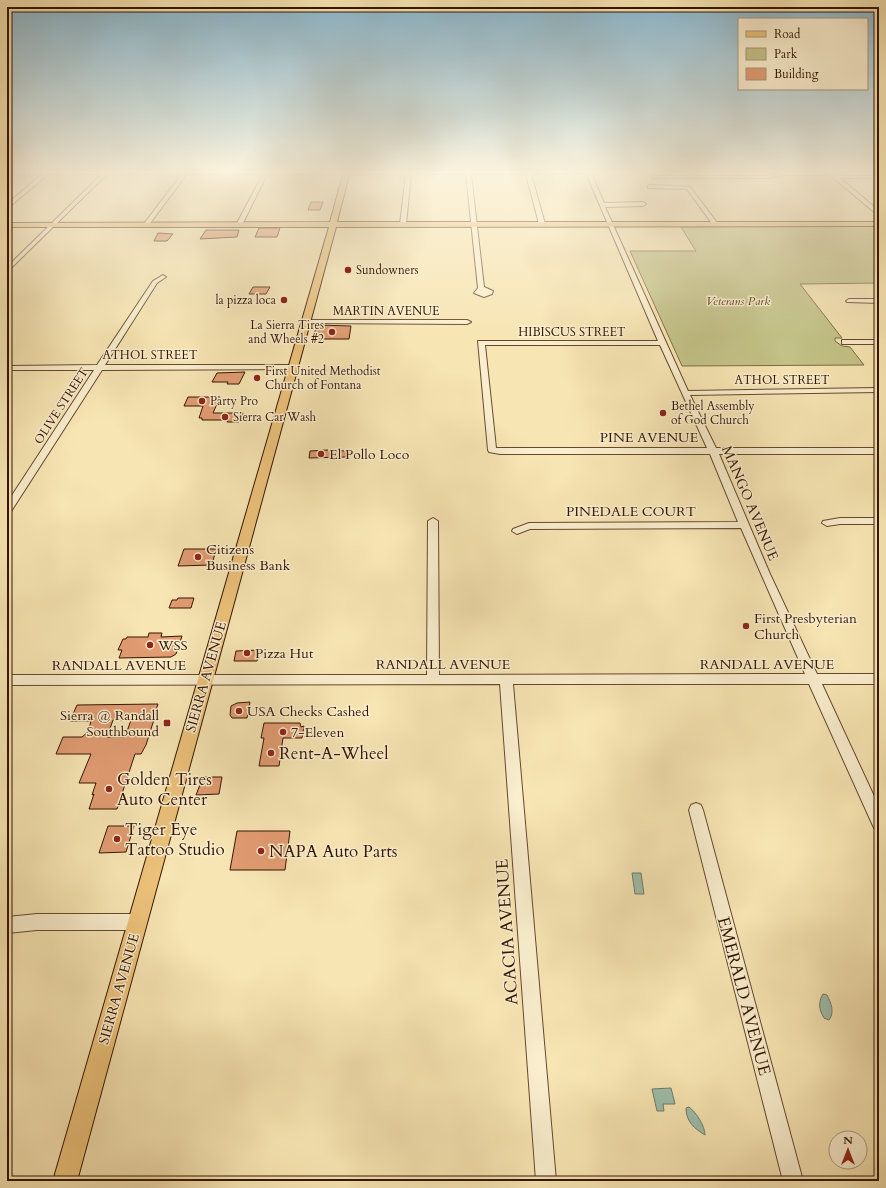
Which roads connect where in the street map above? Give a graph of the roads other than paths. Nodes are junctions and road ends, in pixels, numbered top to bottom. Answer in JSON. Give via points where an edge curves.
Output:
{"nodes":[{"id":1,"x":51,"y":226,"type":"edge"},
{"id":2,"x":333,"y":226,"type":"edge"},
{"id":3,"x":474,"y":226,"type":"edge"},
{"id":4,"x":612,"y":226,"type":"edge"},
{"id":5,"x":7,"y":270,"type":"edge"},
{"id":6,"x":163,"y":277,"type":"dead end"},
{"id":7,"x":481,"y":289,"type":"dead end"},
{"id":8,"x":849,"y":301,"type":"dead end"},
{"id":9,"x":879,"y":301,"type":"edge"},
{"id":10,"x":306,"y":322,"type":"junction"},
{"id":11,"x":467,"y":322,"type":"dead end"},
{"id":12,"x":845,"y":342,"type":"dead end"},
{"id":13,"x":879,"y":342,"type":"edge"},
{"id":14,"x":663,"y":343,"type":"junction"},
{"id":15,"x":100,"y":367,"type":"junction"},
{"id":16,"x":293,"y":367,"type":"junction"},
{"id":17,"x":7,"y":368,"type":"edge"},
{"id":18,"x":879,"y":390,"type":"edge"},
{"id":19,"x":686,"y":392,"type":"junction"},
{"id":20,"x":492,"y":450,"type":"joint"},
{"id":21,"x":713,"y":451,"type":"junction"},
{"id":22,"x":879,"y":451,"type":"edge"},
{"id":23,"x":7,"y":511,"type":"edge"},
{"id":24,"x":433,"y":521,"type":"dead end"},
{"id":25,"x":879,"y":521,"type":"edge"},
{"id":26,"x":827,"y":523,"type":"dead end"},
{"id":27,"x":745,"y":524,"type":"junction"},
{"id":28,"x":517,"y":531,"type":"dead end"},
{"id":29,"x":433,"y":679,"type":"junction"},
{"id":30,"x":814,"y":679,"type":"junction"},
{"id":31,"x":879,"y":679,"type":"edge"},
{"id":32,"x":7,"y":680,"type":"edge"},
{"id":33,"x":205,"y":680,"type":"junction"},
{"id":34,"x":506,"y":680,"type":"junction"},
{"id":35,"x":696,"y":810,"type":"dead end"},
{"id":36,"x":879,"y":823,"type":"edge"},
{"id":37,"x":138,"y":922,"type":"junction"},
{"id":38,"x":7,"y":925,"type":"edge"},
{"id":39,"x":65,"y":1181,"type":"edge"},
{"id":40,"x":546,"y":1181,"type":"edge"},
{"id":41,"x":793,"y":1181,"type":"edge"}],
"edges":[{"from":1,"to":5,"type":"street"},
{"from":2,"to":10,"type":"main road","name":"SIERRA AVENUE"},
{"from":3,"to":7,"type":"street"},
{"from":4,"to":14,"type":"street","name":"MANGO AVENUE"},
{"from":6,"to":15,"type":"street","name":"OLIVE STREET","via":[[155,282]]},
{"from":8,"to":9,"type":"street"},
{"from":10,"to":11,"type":"street","name":"MARTIN AVENUE"},
{"from":10,"to":16,"type":"main road","name":"SIERRA AVENUE"},
{"from":12,"to":13,"type":"street"},
{"from":14,"to":19,"type":"street","name":"MANGO AVENUE"},
{"from":14,"to":20,"type":"street","name":"HIBISCUS STREET","via":[[481,343]]},
{"from":15,"to":16,"type":"street","name":"ATHOL STREET"},
{"from":15,"to":17,"type":"street","name":"ATHOL STREET"},
{"from":15,"to":23,"type":"street","name":"OLIVE STREET"},
{"from":16,"to":33,"type":"main road","name":"SIERRA AVENUE"},
{"from":18,"to":19,"type":"street","name":"ATHOL STREET"},
{"from":19,"to":21,"type":"street","name":"MANGO AVENUE"},
{"from":20,"to":21,"type":"street","name":"PINE AVENUE"},
{"from":21,"to":22,"type":"street","name":"PINE AVENUE"},
{"from":21,"to":27,"type":"street","name":"MANGO AVENUE"},
{"from":24,"to":29,"type":"street"},
{"from":25,"to":26,"type":"street"},
{"from":27,"to":28,"type":"street","name":"PINEDALE COURT","via":[[529,526]]},
{"from":27,"to":30,"type":"street","name":"MANGO AVENUE","via":[[765,574]]},
{"from":29,"to":33,"type":"street","name":"RANDALL AVENUE"},
{"from":29,"to":34,"type":"street","name":"RANDALL AVENUE"},
{"from":30,"to":31,"type":"street","name":"RANDALL AVENUE"},
{"from":30,"to":34,"type":"street","name":"RANDALL AVENUE"},
{"from":30,"to":36,"type":"street","name":"MANGO AVENUE"},
{"from":32,"to":33,"type":"street","name":"RANDALL AVENUE"},
{"from":33,"to":37,"type":"main road","name":"SIERRA AVENUE"},
{"from":34,"to":40,"type":"street","name":"ACACIA AVENUE"},
{"from":35,"to":41,"type":"street","name":"EMERALD AVENUE"},
{"from":37,"to":38,"type":"street","via":[[36,922]]},
{"from":37,"to":39,"type":"main road","name":"SIERRA AVENUE"}]}
